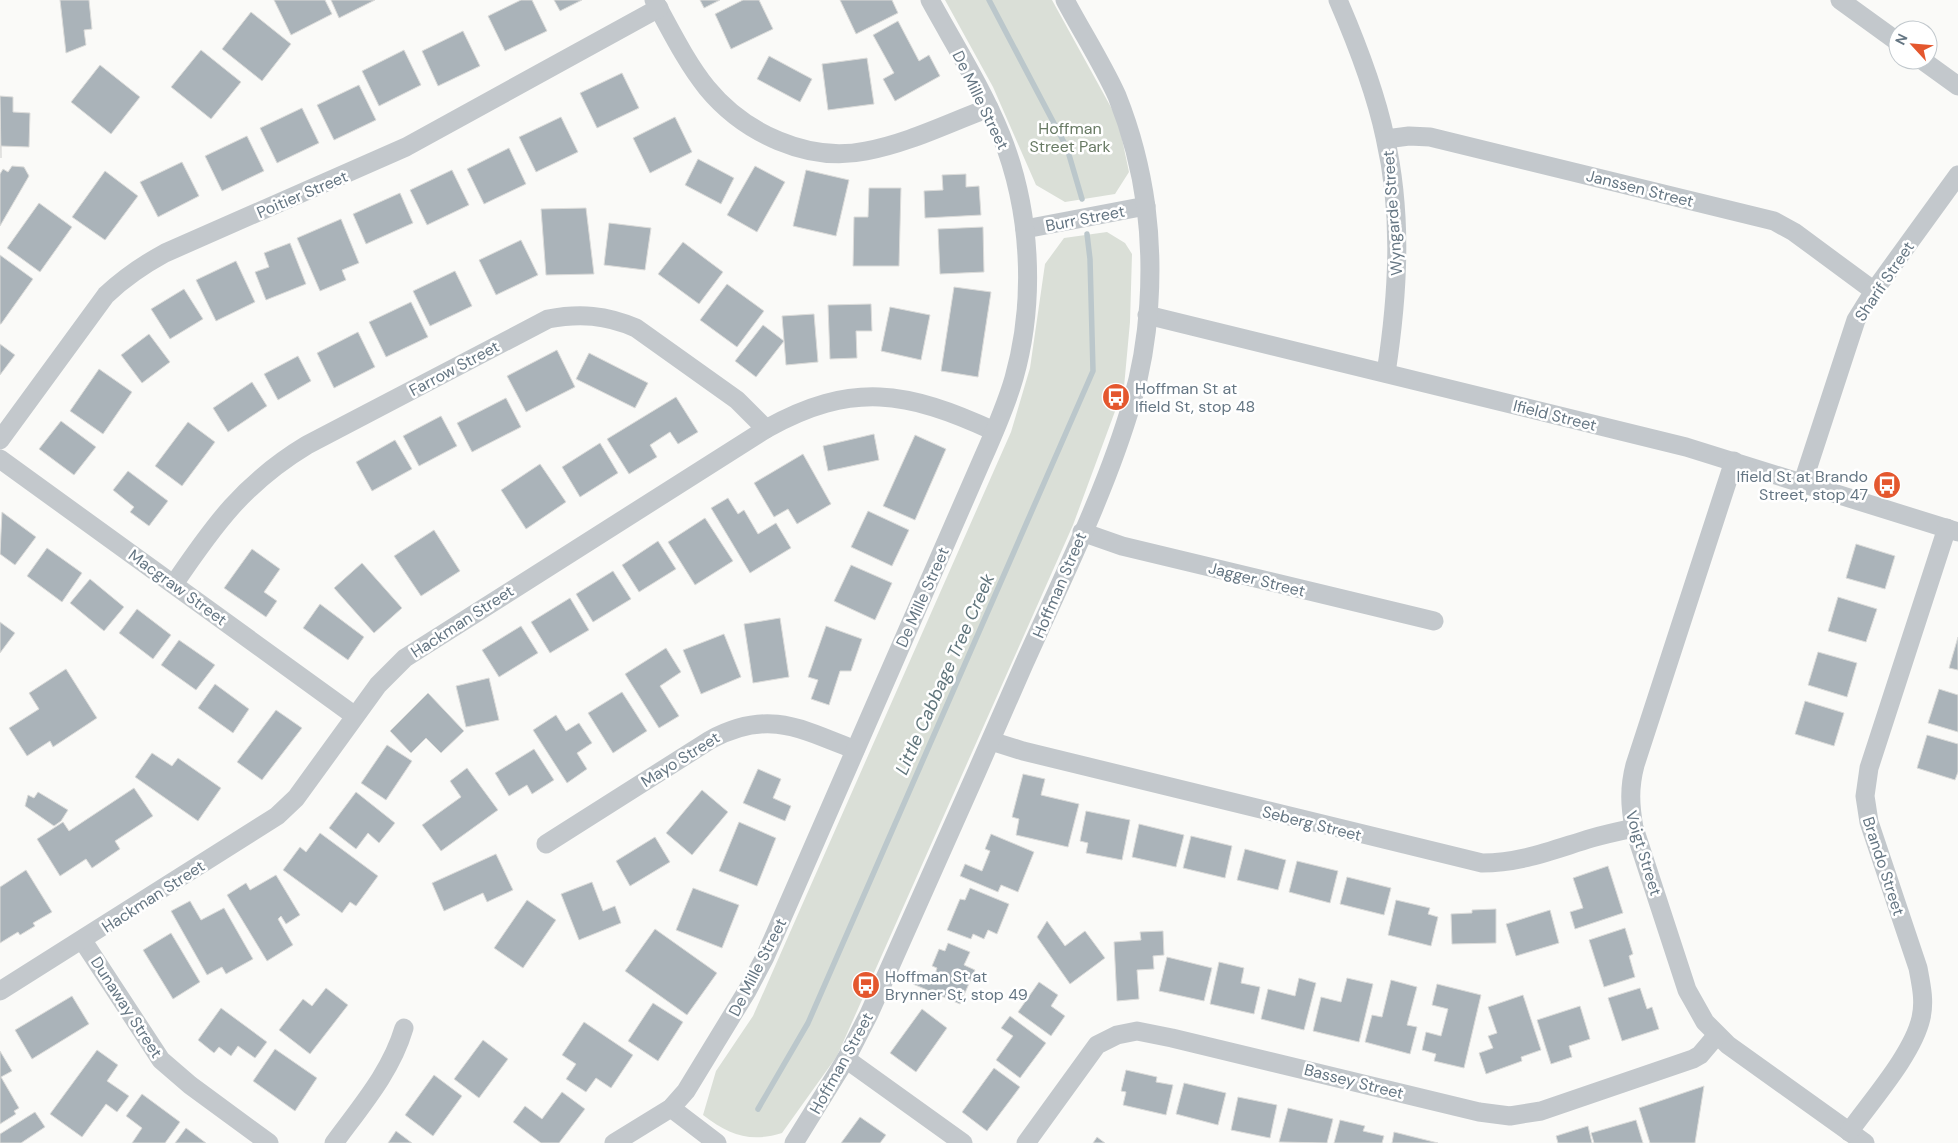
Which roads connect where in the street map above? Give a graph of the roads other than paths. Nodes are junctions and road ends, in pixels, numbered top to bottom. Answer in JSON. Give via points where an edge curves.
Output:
{"nodes":[{"id":1,"x":930,"y":0,"type":"edge"},
{"id":2,"x":1065,"y":0,"type":"edge"},
{"id":3,"x":1338,"y":0,"type":"edge"},
{"id":4,"x":1840,"y":0,"type":"edge"},
{"id":5,"x":656,"y":4,"type":"edge"},
{"id":6,"x":1888,"y":35,"type":"edge"},
{"id":7,"x":1936,"y":70,"type":"edge"},
{"id":8,"x":1958,"y":86,"type":"edge"},
{"id":9,"x":988,"y":108,"type":"junction"},
{"id":10,"x":1386,"y":139,"type":"junction"},
{"id":11,"x":1958,"y":175,"type":"edge"},
{"id":12,"x":1146,"y":206,"type":"junction"},
{"id":13,"x":1025,"y":229,"type":"junction"},
{"id":14,"x":1874,"y":291,"type":"junction"},
{"id":15,"x":1146,"y":315,"type":"junction"},
{"id":16,"x":1386,"y":373,"type":"junction"},
{"id":17,"x":766,"y":429,"type":"junction"},
{"id":18,"x":994,"y":430,"type":"junction"},
{"id":19,"x":0,"y":440,"type":"edge"},
{"id":20,"x":0,"y":459,"type":"edge"},
{"id":21,"x":1734,"y":461,"type":"junction"},
{"id":22,"x":1803,"y":482,"type":"junction"},
{"id":23,"x":1952,"y":530,"type":"edge"},
{"id":24,"x":1082,"y":532,"type":"junction"},
{"id":25,"x":174,"y":584,"type":"junction"},
{"id":26,"x":1434,"y":621,"type":"dead end"},
{"id":27,"x":355,"y":716,"type":"junction"},
{"id":28,"x":991,"y":741,"type":"junction"},
{"id":29,"x":855,"y":750,"type":"junction"},
{"id":30,"x":1634,"y":828,"type":"junction"},
{"id":31,"x":546,"y":844,"type":"dead end"},
{"id":32,"x":83,"y":940,"type":"junction"},
{"id":33,"x":0,"y":991,"type":"edge"},
{"id":34,"x":404,"y":1028,"type":"dead end"},
{"id":35,"x":1717,"y":1035,"type":"junction"},
{"id":36,"x":846,"y":1059,"type":"junction"},
{"id":37,"x":671,"y":1108,"type":"junction"},
{"id":38,"x":1849,"y":1132,"type":"junction"},
{"id":39,"x":270,"y":1143,"type":"edge"},
{"id":40,"x":334,"y":1143,"type":"edge"},
{"id":41,"x":614,"y":1143,"type":"edge"},
{"id":42,"x":717,"y":1143,"type":"edge"},
{"id":43,"x":794,"y":1143,"type":"edge"},
{"id":44,"x":963,"y":1143,"type":"edge"},
{"id":45,"x":1026,"y":1143,"type":"edge"},
{"id":46,"x":1865,"y":1143,"type":"edge"}],
"edges":[{"from":1,"to":9,"type":"street","name":"De Mille Street"},
{"from":2,"to":12,"type":"street","name":"Hoffman Street","via":[[1116,95],[1129,130]]},
{"from":3,"to":10,"type":"street","name":"Wyngarde Street","via":[[1373,92]]},
{"from":4,"to":6,"type":"street"},
{"from":5,"to":9,"type":"street","via":[[693,68],[720,102],[736,116],[770,136],[797,147],[826,153],[865,152],[893,145]]},
{"from":5,"to":19,"type":"street","name":"Poitier Street","via":[[406,147],[142,266],[106,295]]},
{"from":7,"to":8,"type":"street"},
{"from":9,"to":13,"type":"street","name":"De Mille Street","via":[[1011,164]]},
{"from":10,"to":14,"type":"street","name":"Janssen Street","via":[[1430,137],[1774,221]]},
{"from":10,"to":16,"type":"street","name":"Wyngarde Street","via":[[1397,258],[1394,321]]},
{"from":11,"to":14,"type":"street","name":"Sharif Street"},
{"from":12,"to":13,"type":"street","name":"Burr Street"},
{"from":12,"to":15,"type":"street","name":"Hoffman Street","via":[[1149,245]]},
{"from":13,"to":18,"type":"street","name":"De Mille Street","via":[[1027,267],[1022,343],[1014,378]]},
{"from":14,"to":22,"type":"street","name":"Sharif Street","via":[[1850,336]]},
{"from":15,"to":16,"type":"street","name":"Ifield Street"},
{"from":15,"to":24,"type":"street","name":"Hoffman Street","via":[[1132,403]]},
{"from":16,"to":21,"type":"street","name":"Ifield Street"},
{"from":17,"to":18,"type":"street","name":"Hackman Street","via":[[817,404],[861,396],[925,404]]},
{"from":17,"to":25,"type":"street","name":"Farrow Street","via":[[737,400],[636,328],[584,314],[548,320],[280,461],[235,501]]},
{"from":17,"to":27,"type":"street","name":"Hackman Street","via":[[422,646],[391,671]]},
{"from":18,"to":29,"type":"street","name":"De Mille Street"},
{"from":20,"to":25,"type":"street","name":"Macgraw Street"},
{"from":21,"to":22,"type":"street","name":"Ifield Street"},
{"from":21,"to":30,"type":"street","name":"Voigt Street","via":[[1631,780],[1629,804]]},
{"from":22,"to":23,"type":"street","name":"Ifield Street"},
{"from":23,"to":38,"type":"street","name":"Brando Street","via":[[1869,768],[1864,796],[1868,822],[1918,968],[1922,988],[1921,1017],[1912,1041]]},
{"from":24,"to":26,"type":"street","name":"Jagger Street","via":[[1131,548]]},
{"from":24,"to":28,"type":"street","name":"Hoffman Street"},
{"from":25,"to":27,"type":"street","name":"Macgraw Street"},
{"from":27,"to":32,"type":"street","name":"Hackman Street","via":[[296,798],[277,816]]},
{"from":28,"to":30,"type":"street","name":"Seberg Street","via":[[1022,752],[1482,863],[1532,858]]},
{"from":28,"to":36,"type":"street","name":"Hoffman Street","via":[[862,1030]]},
{"from":29,"to":31,"type":"street","name":"Mayo Street","via":[[781,724],[738,728],[710,740]]},
{"from":29,"to":37,"type":"street","name":"De Mille Street","via":[[748,991],[686,1091]]},
{"from":30,"to":35,"type":"street","name":"Voigt Street","via":[[1687,990],[1696,1009]]},
{"from":32,"to":33,"type":"street","name":"Hackman Street"},
{"from":32,"to":39,"type":"street","name":"Dunaway Street","via":[[160,1060]]},
{"from":34,"to":40,"type":"street","via":[[385,1073]]},
{"from":35,"to":38,"type":"street","name":"Voigt Street"},
{"from":35,"to":45,"type":"street","name":"Bassey Street","via":[[1693,1059],[1541,1111],[1510,1116],[1479,1112],[1172,1038],[1128,1033],[1106,1040],[1090,1052]]},
{"from":36,"to":43,"type":"street","name":"Hoffman Street"},
{"from":36,"to":44,"type":"street"},
{"from":37,"to":41,"type":"street","name":"De Mille Street"},
{"from":37,"to":42,"type":"street"},
{"from":38,"to":46,"type":"street","name":"Voigt Street"}]}
